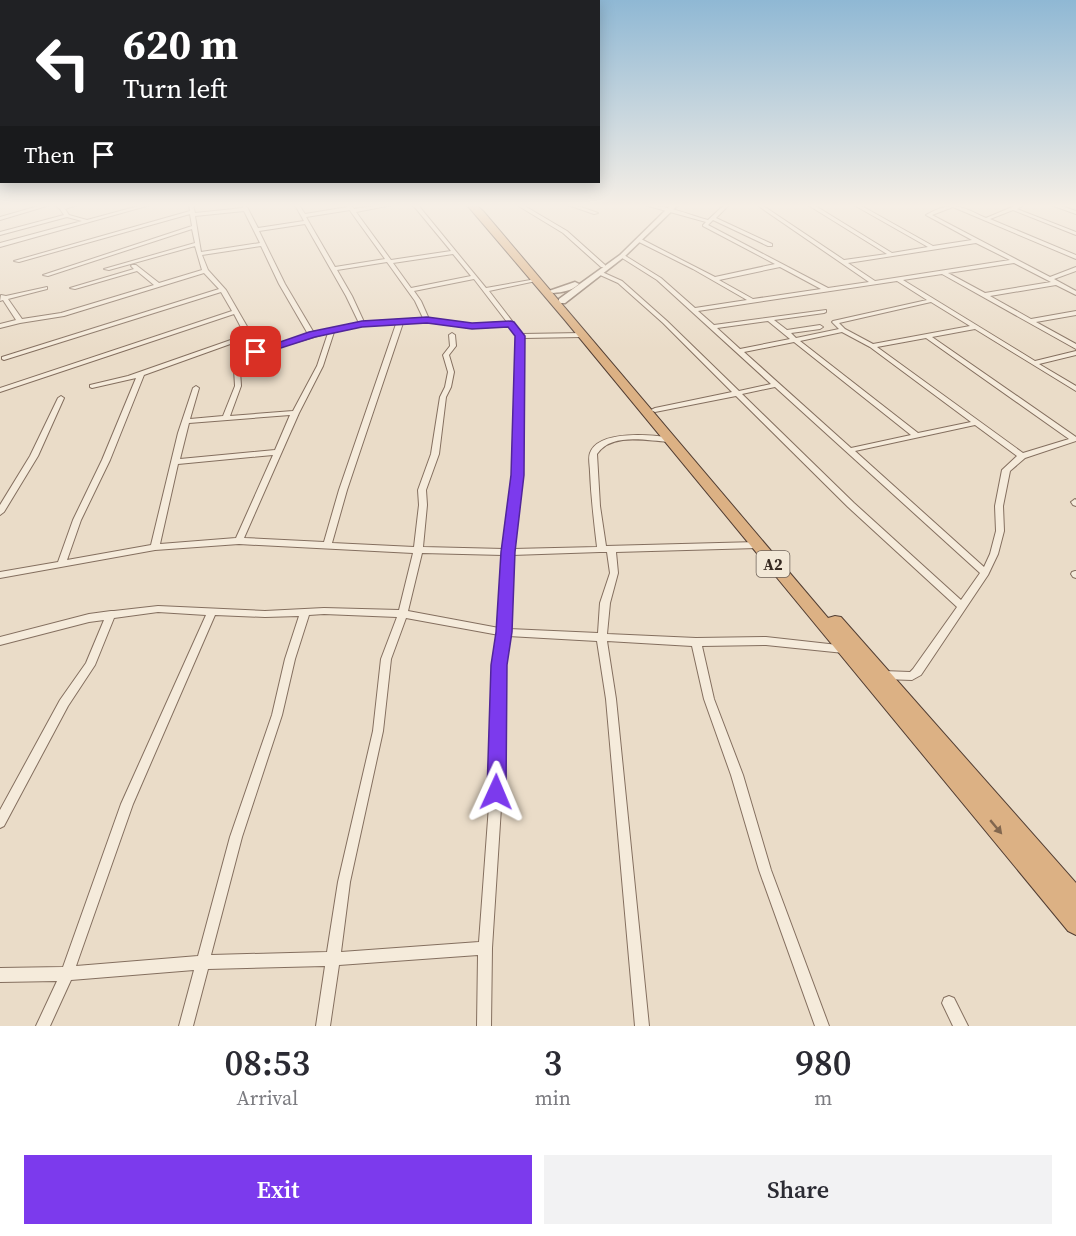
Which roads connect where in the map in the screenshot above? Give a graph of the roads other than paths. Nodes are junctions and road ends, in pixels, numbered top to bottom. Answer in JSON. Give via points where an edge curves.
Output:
{"nodes":[{"id":1,"x":44,"y":253,"type":"edge"},
{"id":2,"x":114,"y":253,"type":"edge"},
{"id":3,"x":166,"y":253,"type":"edge"},
{"id":4,"x":206,"y":253,"type":"edge"},
{"id":5,"x":267,"y":253,"type":"edge"},
{"id":6,"x":324,"y":253,"type":"edge"},
{"id":7,"x":382,"y":253,"type":"edge"},
{"id":8,"x":448,"y":253,"type":"edge"},
{"id":9,"x":455,"y":253,"type":"edge"},
{"id":10,"x":515,"y":253,"type":"edge"},
{"id":11,"x":515,"y":253,"type":"edge"},
{"id":12,"x":585,"y":253,"type":"edge"},
{"id":13,"x":620,"y":253,"type":"edge"},
{"id":14,"x":625,"y":253,"type":"edge"},
{"id":15,"x":664,"y":253,"type":"edge"},
{"id":16,"x":758,"y":253,"type":"edge"},
{"id":17,"x":830,"y":253,"type":"edge"},
{"id":18,"x":899,"y":253,"type":"edge"},
{"id":19,"x":999,"y":253,"type":"edge"},
{"id":20,"x":199,"y":254,"type":"joint"},
{"id":21,"x":891,"y":254,"type":"joint"},
{"id":22,"x":622,"y":256,"type":"junction"},
{"id":23,"x":521,"y":260,"type":"junction"},
{"id":24,"x":16,"y":261,"type":"dead end"},
{"id":25,"x":388,"y":261,"type":"junction"},
{"id":26,"x":1014,"y":261,"type":"junction"},
{"id":27,"x":843,"y":262,"type":"junction"},
{"id":28,"x":130,"y":263,"type":"junction"},
{"id":29,"x":781,"y":265,"type":"junction"},
{"id":30,"x":106,"y":268,"type":"dead end"},
{"id":31,"x":138,"y":269,"type":"junction"},
{"id":32,"x":1076,"y":269,"type":"edge"},
{"id":33,"x":334,"y":270,"type":"junction"},
{"id":34,"x":601,"y":270,"type":"junction"},
{"id":35,"x":205,"y":271,"type":"junction"},
{"id":36,"x":944,"y":272,"type":"junction"},
{"id":37,"x":45,"y":275,"type":"dead end"},
{"id":38,"x":475,"y":277,"type":"junction"},
{"id":39,"x":715,"y":279,"type":"junction"},
{"id":40,"x":898,"y":279,"type":"junction"},
{"id":41,"x":1049,"y":279,"type":"junction"},
{"id":42,"x":534,"y":280,"type":"junction"},
{"id":43,"x":873,"y":282,"type":"junction"},
{"id":44,"x":1057,"y":283,"type":"junction"},
{"id":45,"x":157,"y":285,"type":"junction"},
{"id":46,"x":45,"y":288,"type":"dead end"},
{"id":47,"x":74,"y":288,"type":"dead end"},
{"id":48,"x":826,"y":289,"type":"junction"},
{"id":49,"x":223,"y":290,"type":"junction"},
{"id":50,"x":408,"y":290,"type":"junction"},
{"id":51,"x":484,"y":290,"type":"junction"},
{"id":52,"x":1076,"y":293,"type":"edge"},
{"id":53,"x":985,"y":295,"type":"junction"},
{"id":54,"x":558,"y":296,"type":"junction"},
{"id":55,"x":2,"y":297,"type":"edge"},
{"id":56,"x":752,"y":300,"type":"junction"},
{"id":57,"x":933,"y":300,"type":"junction"},
{"id":58,"x":693,"y":310,"type":"junction"},
{"id":59,"x":824,"y":311,"type":"dead end"},
{"id":60,"x":236,"y":312,"type":"junction"},
{"id":61,"x":1076,"y":313,"type":"edge"},
{"id":62,"x":769,"y":319,"type":"junction"},
{"id":63,"x":427,"y":320,"type":"junction"},
{"id":64,"x":20,"y":321,"type":"junction"},
{"id":65,"x":1030,"y":321,"type":"junction"},
{"id":66,"x":400,"y":322,"type":"junction"},
{"id":67,"x":362,"y":324,"type":"junction"},
{"id":68,"x":511,"y":324,"type":"junction"},
{"id":69,"x":0,"y":326,"type":"edge"},
{"id":70,"x":714,"y":327,"type":"junction"},
{"id":71,"x":819,"y":327,"type":"dead end"},
{"id":72,"x":976,"y":327,"type":"junction"},
{"id":73,"x":332,"y":330,"type":"junction"},
{"id":74,"x":843,"y":330,"type":"junction"},
{"id":75,"x":785,"y":332,"type":"junction"},
{"id":76,"x":312,"y":334,"type":"junction"},
{"id":77,"x":452,"y":335,"type":"dead end"},
{"id":78,"x":582,"y":335,"type":"junction"},
{"id":79,"x":248,"y":336,"type":"junction"},
{"id":80,"x":520,"y":336,"type":"junction"},
{"id":81,"x":928,"y":337,"type":"junction"},
{"id":82,"x":794,"y":340,"type":"junction"},
{"id":83,"x":872,"y":346,"type":"junction"},
{"id":84,"x":1076,"y":346,"type":"edge"},
{"id":85,"x":741,"y":351,"type":"junction"},
{"id":86,"x":256,"y":352,"type":"junction"},
{"id":87,"x":1076,"y":353,"type":"edge"},
{"id":88,"x":4,"y":358,"type":"dead end"},
{"id":89,"x":1034,"y":363,"type":"junction"},
{"id":90,"x":141,"y":374,"type":"junction"},
{"id":91,"x":777,"y":385,"type":"junction"},
{"id":92,"x":92,"y":386,"type":"dead end"},
{"id":93,"x":196,"y":388,"type":"dead end"},
{"id":94,"x":1076,"y":389,"type":"edge"},
{"id":95,"x":0,"y":390,"type":"edge"},
{"id":96,"x":736,"y":394,"type":"junction"},
{"id":97,"x":61,"y":398,"type":"dead end"},
{"id":98,"x":655,"y":411,"type":"junction"},
{"id":99,"x":295,"y":413,"type":"junction"},
{"id":100,"x":226,"y":417,"type":"junction"},
{"id":101,"x":186,"y":421,"type":"junction"},
{"id":102,"x":976,"y":423,"type":"junction"},
{"id":103,"x":917,"y":436,"type":"junction"},
{"id":104,"x":1075,"y":439,"type":"edge"},
{"id":105,"x":670,"y":440,"type":"junction"},
{"id":106,"x":851,"y":450,"type":"junction"},
{"id":107,"x":277,"y":452,"type":"junction"},
{"id":108,"x":1022,"y":456,"type":"junction"},
{"id":109,"x":176,"y":462,"type":"junction"},
{"id":110,"x":0,"y":512,"type":"edge"},
{"id":111,"x":239,"y":541,"type":"junction"},
{"id":112,"x":757,"y":545,"type":"junction"},
{"id":113,"x":327,"y":546,"type":"junction"},
{"id":114,"x":156,"y":547,"type":"junction"},
{"id":115,"x":607,"y":549,"type":"junction"},
{"id":116,"x":418,"y":550,"type":"junction"},
{"id":117,"x":508,"y":552,"type":"junction"},
{"id":118,"x":62,"y":562,"type":"junction"},
{"id":119,"x":985,"y":573,"type":"junction"},
{"id":120,"x":0,"y":574,"type":"edge"},
{"id":121,"x":961,"y":605,"type":"junction"},
{"id":122,"x":212,"y":611,"type":"junction"},
{"id":123,"x":305,"y":612,"type":"junction"},
{"id":124,"x":111,"y":614,"type":"junction"},
{"id":125,"x":403,"y":614,"type":"junction"},
{"id":126,"x":504,"y":632,"type":"junction"},
{"id":127,"x":602,"y":638,"type":"junction"},
{"id":128,"x":0,"y":641,"type":"edge"},
{"id":129,"x":696,"y":642,"type":"junction"},
{"id":130,"x":844,"y":649,"type":"junction"},
{"id":131,"x":883,"y":675,"type":"junction"},
{"id":132,"x":0,"y":822,"type":"edge"},
{"id":133,"x":1076,"y":901,"type":"edge"},
{"id":134,"x":1076,"y":923,"type":"edge"},
{"id":135,"x":485,"y":948,"type":"junction"},
{"id":136,"x":332,"y":959,"type":"junction"},
{"id":137,"x":204,"y":962,"type":"junction"},
{"id":138,"x":67,"y":974,"type":"junction"},
{"id":139,"x":0,"y":975,"type":"edge"},
{"id":140,"x":949,"y":1003,"type":"dead end"},
{"id":141,"x":43,"y":1026,"type":"edge"},
{"id":142,"x":186,"y":1026,"type":"edge"},
{"id":143,"x":323,"y":1026,"type":"edge"},
{"id":144,"x":484,"y":1026,"type":"edge"},
{"id":145,"x":642,"y":1026,"type":"edge"},
{"id":146,"x":822,"y":1026,"type":"edge"},
{"id":147,"x":961,"y":1026,"type":"edge"}],
"edges":[{"from":1,"to":24,"type":"street"},
{"from":2,"to":37,"type":"street"},
{"from":3,"to":28,"type":"street"},
{"from":4,"to":20,"type":"street"},
{"from":5,"to":76,"type":"street"},
{"from":6,"to":33,"type":"street"},
{"from":7,"to":25,"type":"street"},
{"from":8,"to":25,"type":"street"},
{"from":9,"to":38,"type":"street"},
{"from":10,"to":23,"type":"highway","number":"A2"},
{"from":11,"to":23,"type":"highway","number":"A2"},
{"from":12,"to":34,"type":"street"},
{"from":13,"to":34,"type":"street"},
{"from":14,"to":22,"type":"street"},
{"from":15,"to":39,"type":"street"},
{"from":16,"to":29,"type":"street"},
{"from":17,"to":27,"type":"street"},
{"from":18,"to":21,"type":"street"},
{"from":19,"to":26,"type":"street"},
{"from":20,"to":35,"type":"street"},
{"from":21,"to":27,"type":"street"},
{"from":22,"to":34,"type":"street"},
{"from":22,"to":58,"type":"street","via":[[647,270]]},
{"from":23,"to":42,"type":"highway","number":"A2"},
{"from":23,"to":54,"type":"highway","number":"A2"},
{"from":25,"to":33,"type":"street"},
{"from":25,"to":50,"type":"street"},
{"from":26,"to":36,"type":"street"},
{"from":26,"to":41,"type":"street"},
{"from":27,"to":43,"type":"street"},
{"from":28,"to":30,"type":"street"},
{"from":28,"to":31,"type":"street"},
{"from":29,"to":39,"type":"street"},
{"from":29,"to":48,"type":"street"},
{"from":31,"to":45,"type":"street"},
{"from":31,"to":47,"type":"street"},
{"from":32,"to":41,"type":"street"},
{"from":33,"to":67,"type":"street"},
{"from":34,"to":54,"type":"street"},
{"from":34,"to":54,"type":"street"},
{"from":34,"to":96,"type":"street","via":[[641,300]]},
{"from":35,"to":45,"type":"street"},
{"from":35,"to":49,"type":"street"},
{"from":36,"to":40,"type":"street"},
{"from":36,"to":53,"type":"street"},
{"from":38,"to":50,"type":"street"},
{"from":38,"to":51,"type":"street"},
{"from":39,"to":56,"type":"street"},
{"from":40,"to":43,"type":"street"},
{"from":40,"to":57,"type":"street"},
{"from":41,"to":44,"type":"street"},
{"from":42,"to":51,"type":"street"},
{"from":42,"to":78,"type":"highway","number":"A2"},
{"from":43,"to":48,"type":"street"},
{"from":44,"to":52,"type":"street"},
{"from":44,"to":53,"type":"street"},
{"from":45,"to":64,"type":"street","via":[[62,315]]},
{"from":46,"to":55,"type":"street"},
{"from":48,"to":56,"type":"street"},
{"from":49,"to":60,"type":"street"},
{"from":49,"to":88,"type":"street"},
{"from":50,"to":63,"type":"street"},
{"from":51,"to":68,"type":"street"},
{"from":53,"to":65,"type":"street"},
{"from":54,"to":98,"type":"highway","number":"A2"},
{"from":55,"to":64,"type":"street"},
{"from":56,"to":58,"type":"street"},
{"from":57,"to":72,"type":"street"},
{"from":57,"to":74,"type":"street","via":[[835,322]]},
{"from":58,"to":70,"type":"street"},
{"from":59,"to":62,"type":"street"},
{"from":60,"to":79,"type":"street"},
{"from":60,"to":95,"type":"street"},
{"from":61,"to":65,"type":"street"},
{"from":62,"to":70,"type":"street"},
{"from":62,"to":75,"type":"street"},
{"from":63,"to":66,"type":"street"},
{"from":63,"to":68,"type":"street","via":[[472,326]]},
{"from":64,"to":69,"type":"street"},
{"from":65,"to":84,"type":"street"},
{"from":66,"to":67,"type":"street"},
{"from":66,"to":113,"type":"street"},
{"from":67,"to":73,"type":"street"},
{"from":68,"to":80,"type":"street"},
{"from":70,"to":85,"type":"street"},
{"from":71,"to":75,"type":"street"},
{"from":72,"to":81,"type":"street"},
{"from":72,"to":89,"type":"street"},
{"from":73,"to":76,"type":"street"},
{"from":73,"to":99,"type":"street","via":[[320,366]]},
{"from":74,"to":82,"type":"street"},
{"from":74,"to":83,"type":"street"},
{"from":75,"to":82,"type":"street"},
{"from":76,"to":86,"type":"street"},
{"from":77,"to":116,"type":"street","via":[[453,346],[446,355],[451,372],[443,397],[435,454],[422,490]]},
{"from":78,"to":80,"type":"street"},
{"from":78,"to":105,"type":"highway","number":"A2"},
{"from":79,"to":86,"type":"street"},
{"from":79,"to":90,"type":"street"},
{"from":80,"to":117,"type":"street","via":[[518,475]]},
{"from":81,"to":83,"type":"street"},
{"from":81,"to":104,"type":"street"},
{"from":82,"to":85,"type":"street"},
{"from":82,"to":103,"type":"street"},
{"from":83,"to":102,"type":"street"},
{"from":85,"to":91,"type":"street"},
{"from":86,"to":100,"type":"street","via":[[260,359],[237,369],[238,386]]},
{"from":87,"to":89,"type":"street"},
{"from":89,"to":94,"type":"street"},
{"from":90,"to":92,"type":"street"},
{"from":90,"to":118,"type":"street"},
{"from":91,"to":96,"type":"street"},
{"from":91,"to":106,"type":"street"},
{"from":93,"to":101,"type":"street"},
{"from":96,"to":98,"type":"street"},
{"from":96,"to":121,"type":"street","via":[[749,402],[889,542]]},
{"from":97,"to":110,"type":"street","via":[[34,456]]},
{"from":98,"to":131,"type":"highway","number":"A2"},
{"from":99,"to":100,"type":"street"},
{"from":99,"to":107,"type":"street"},
{"from":100,"to":101,"type":"street"},
{"from":101,"to":109,"type":"street"},
{"from":102,"to":103,"type":"street"},
{"from":102,"to":108,"type":"street"},
{"from":103,"to":106,"type":"street"},
{"from":104,"to":108,"type":"street"},
{"from":105,"to":112,"type":"highway","number":"A2"},
{"from":105,"to":115,"type":"street","via":[[615,439],[595,449],[596,506]]},
{"from":106,"to":119,"type":"street"},
{"from":107,"to":109,"type":"street"},
{"from":107,"to":111,"type":"street"},
{"from":108,"to":119,"type":"street","via":[[1006,470],[999,507],[1000,531]]},
{"from":109,"to":114,"type":"street"},
{"from":111,"to":113,"type":"street"},
{"from":111,"to":114,"type":"street"},
{"from":112,"to":115,"type":"street"},
{"from":112,"to":130,"type":"highway","number":"A2"},
{"from":113,"to":116,"type":"street"},
{"from":114,"to":118,"type":"street"},
{"from":115,"to":117,"type":"street"},
{"from":115,"to":127,"type":"street","via":[[614,573],[605,603]]},
{"from":116,"to":117,"type":"street"},
{"from":116,"to":125,"type":"street"},
{"from":117,"to":126,"type":"street"},
{"from":118,"to":120,"type":"street"},
{"from":119,"to":121,"type":"street"},
{"from":121,"to":131,"type":"street","via":[[917,672],[912,676]]},
{"from":122,"to":123,"type":"street"},
{"from":122,"to":124,"type":"street","via":[[158,609]]},
{"from":122,"to":138,"type":"street","via":[[127,804]]},
{"from":123,"to":125,"type":"street"},
{"from":123,"to":137,"type":"street","via":[[277,715],[236,837]]},
{"from":124,"to":128,"type":"street"},
{"from":124,"to":132,"type":"street","via":[[90,664],[64,703]]},
{"from":125,"to":126,"type":"street"},
{"from":125,"to":136,"type":"street","via":[[386,659],[378,730],[344,882]]},
{"from":126,"to":127,"type":"street"},
{"from":126,"to":135,"type":"street","via":[[499,665],[496,792]]},
{"from":127,"to":129,"type":"street"},
{"from":127,"to":145,"type":"street"},
{"from":129,"to":130,"type":"street","via":[[766,641]]},
{"from":129,"to":146,"type":"street","via":[[709,699],[737,774],[765,870]]},
{"from":130,"to":134,"type":"highway","number":"A2","one_way":true},
{"from":131,"to":133,"type":"highway","number":"A2"},
{"from":135,"to":136,"type":"street"},
{"from":135,"to":144,"type":"street"},
{"from":136,"to":137,"type":"street"},
{"from":136,"to":143,"type":"street"},
{"from":137,"to":138,"type":"street"},
{"from":137,"to":142,"type":"street"},
{"from":138,"to":139,"type":"street"},
{"from":138,"to":141,"type":"street"},
{"from":140,"to":147,"type":"street"}]}
